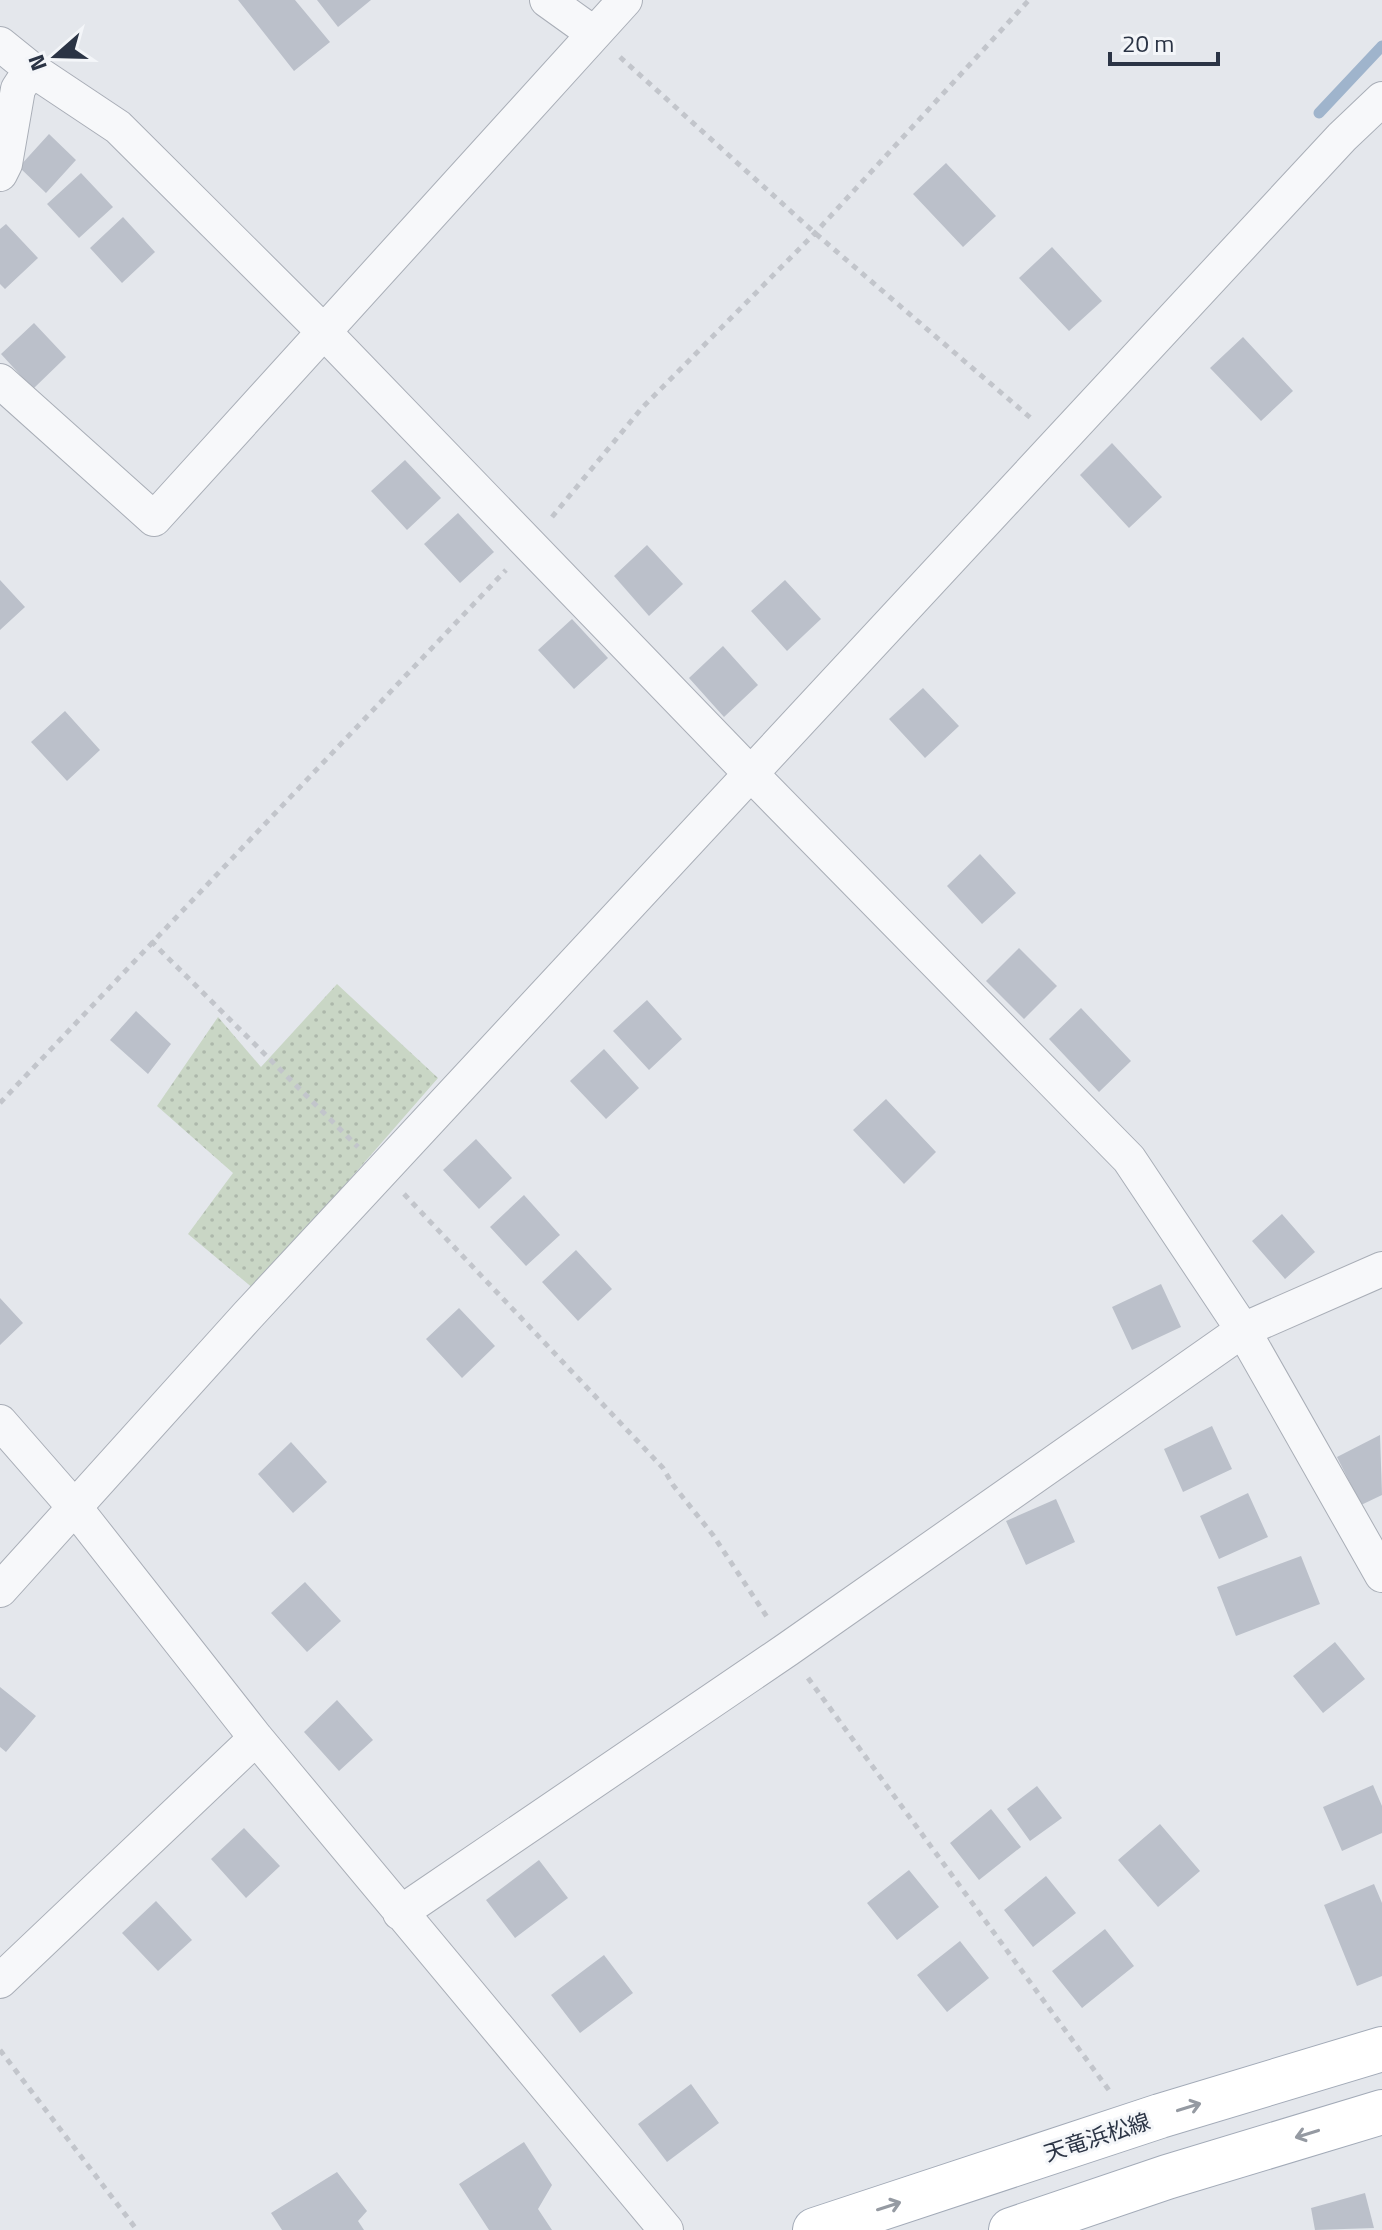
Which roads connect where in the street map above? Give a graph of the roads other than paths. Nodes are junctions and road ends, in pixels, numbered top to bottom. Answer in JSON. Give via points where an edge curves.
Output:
{"nodes":[{"id":1,"x":547,"y":0,"type":"edge"},
{"id":2,"x":625,"y":0,"type":"edge"},
{"id":3,"x":593,"y":33,"type":"junction"},
{"id":4,"x":0,"y":44,"type":"edge"},
{"id":5,"x":31,"y":69,"type":"junction"},
{"id":6,"x":1382,"y":99,"type":"edge"},
{"id":7,"x":0,"y":174,"type":"edge"},
{"id":8,"x":324,"y":332,"type":"junction"},
{"id":9,"x":0,"y":381,"type":"edge"},
{"id":10,"x":750,"y":773,"type":"junction"},
{"id":11,"x":1382,"y":1269,"type":"edge"},
{"id":12,"x":1243,"y":1330,"type":"junction"},
{"id":13,"x":0,"y":1422,"type":"edge"},
{"id":14,"x":76,"y":1509,"type":"junction"},
{"id":15,"x":1382,"y":1575,"type":"edge"},
{"id":16,"x":0,"y":1590,"type":"edge"},
{"id":17,"x":256,"y":1738,"type":"junction"},
{"id":18,"x":400,"y":1913,"type":"junction"},
{"id":19,"x":0,"y":1981,"type":"edge"},
{"id":20,"x":1382,"y":2049,"type":"edge"},
{"id":21,"x":1382,"y":2112,"type":"edge"},
{"id":22,"x":666,"y":2230,"type":"edge"},
{"id":23,"x":815,"y":2230,"type":"edge"},
{"id":24,"x":1011,"y":2230,"type":"edge"}],
"edges":[{"from":1,"to":3,"type":"street"},
{"from":2,"to":3,"type":"street"},
{"from":3,"to":8,"type":"street"},
{"from":4,"to":5,"type":"street"},
{"from":5,"to":7,"type":"street","via":[[18,89]]},
{"from":5,"to":8,"type":"street","via":[[118,127]]},
{"from":6,"to":10,"type":"street"},
{"from":8,"to":9,"type":"street","via":[[154,519]]},
{"from":8,"to":10,"type":"street"},
{"from":10,"to":12,"type":"street","via":[[1129,1159]]},
{"from":10,"to":14,"type":"street","via":[[248,1315]]},
{"from":11,"to":12,"type":"street"},
{"from":12,"to":15,"type":"street"},
{"from":12,"to":18,"type":"street"},
{"from":13,"to":14,"type":"street"},
{"from":14,"to":16,"type":"street"},
{"from":14,"to":17,"type":"street"},
{"from":17,"to":18,"type":"street"},
{"from":17,"to":19,"type":"street"},
{"from":18,"to":22,"type":"street"},
{"from":23,"to":20,"type":"main road","name":"天竜浜松線","one_way":true},
{"from":21,"to":24,"type":"main road","one_way":true}]}
